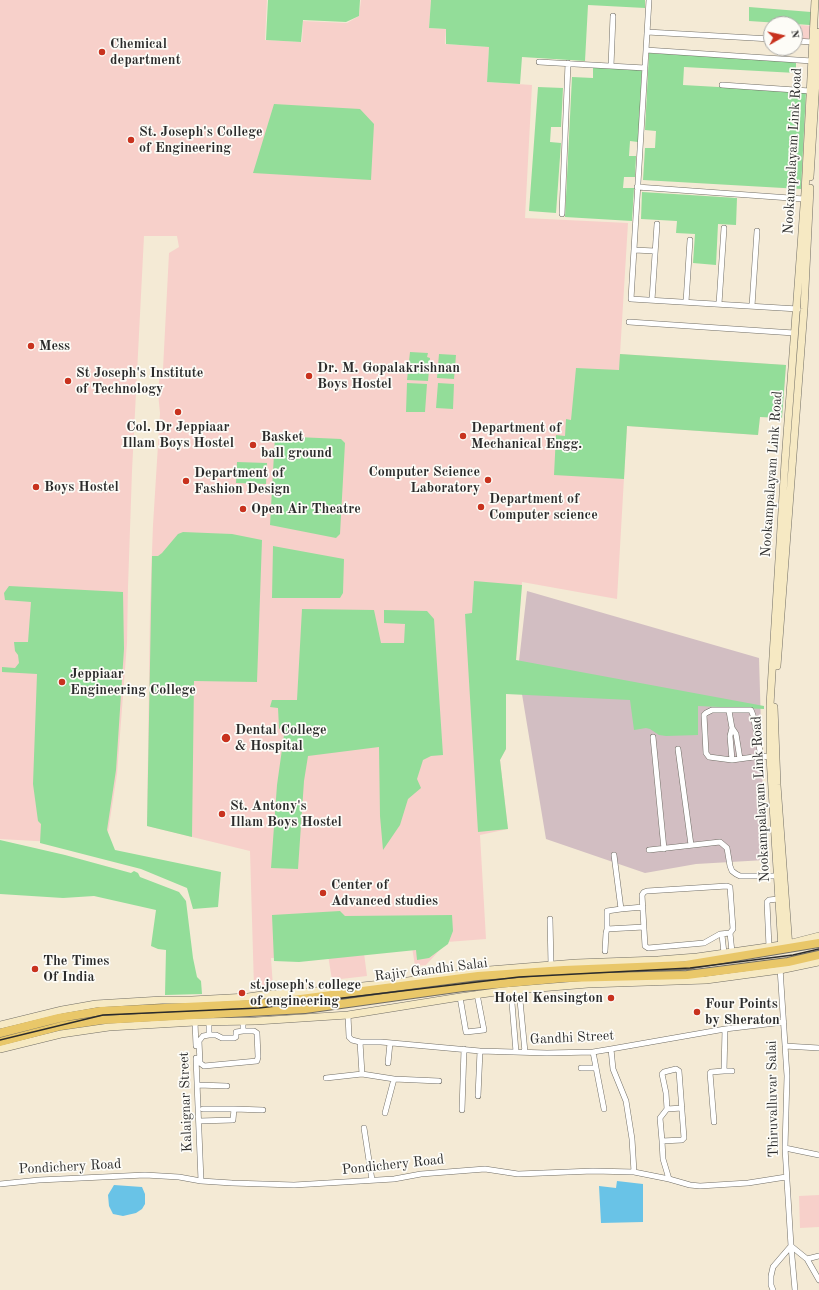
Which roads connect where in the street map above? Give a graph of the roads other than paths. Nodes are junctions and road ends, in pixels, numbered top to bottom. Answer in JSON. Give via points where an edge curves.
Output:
{"nodes":[{"id":1,"x":649,"y":0,"type":"edge"},
{"id":2,"x":815,"y":0,"type":"edge"},
{"id":3,"x":614,"y":16,"type":"dead end"},
{"id":4,"x":647,"y":32,"type":"junction"},
{"id":5,"x":819,"y":32,"type":"edge"},
{"id":6,"x":763,"y":39,"type":"edge"},
{"id":7,"x":803,"y":42,"type":"edge"},
{"id":8,"x":816,"y":44,"type":"edge"},
{"id":9,"x":646,"y":50,"type":"junction"},
{"id":10,"x":812,"y":61,"type":"junction"},
{"id":11,"x":539,"y":62,"type":"dead end"},
{"id":12,"x":568,"y":63,"type":"junction"},
{"id":13,"x":611,"y":66,"type":"junction"},
{"id":14,"x":645,"y":68,"type":"junction"},
{"id":15,"x":722,"y":85,"type":"dead end"},
{"id":16,"x":810,"y":91,"type":"junction"},
{"id":17,"x":816,"y":126,"type":"edge"},
{"id":18,"x":637,"y":187,"type":"junction"},
{"id":19,"x":804,"y":199,"type":"junction"},
{"id":20,"x":562,"y":214,"type":"dead end"},
{"id":21,"x":657,"y":224,"type":"dead end"},
{"id":22,"x":724,"y":228,"type":"dead end"},
{"id":23,"x":757,"y":231,"type":"dead end"},
{"id":24,"x":690,"y":240,"type":"dead end"},
{"id":25,"x":634,"y":250,"type":"junction"},
{"id":26,"x":655,"y":251,"type":"junction"},
{"id":27,"x":652,"y":300,"type":"junction"},
{"id":28,"x":686,"y":302,"type":"junction"},
{"id":29,"x":719,"y":304,"type":"junction"},
{"id":30,"x":752,"y":306,"type":"junction"},
{"id":31,"x":800,"y":309,"type":"junction"},
{"id":32,"x":629,"y":322,"type":"dead end"},
{"id":33,"x":794,"y":333,"type":"junction"},
{"id":34,"x":729,"y":710,"type":"junction"},
{"id":35,"x":732,"y":728,"type":"junction"},
{"id":36,"x":653,"y":737,"type":"dead end"},
{"id":37,"x":678,"y":749,"type":"dead end"},
{"id":38,"x":761,"y":756,"type":"junction"},
{"id":39,"x":770,"y":757,"type":"junction"},
{"id":40,"x":740,"y":759,"type":"junction"},
{"id":41,"x":732,"y":760,"type":"junction"},
{"id":42,"x":691,"y":845,"type":"junction"},
{"id":43,"x":664,"y":849,"type":"junction"},
{"id":44,"x":649,"y":850,"type":"dead end"},
{"id":45,"x":614,"y":855,"type":"dead end"},
{"id":46,"x":777,"y":876,"type":"junction"},
{"id":47,"x":778,"y":899,"type":"junction"},
{"id":48,"x":643,"y":907,"type":"junction"},
{"id":49,"x":621,"y":909,"type":"junction"},
{"id":50,"x":550,"y":919,"type":"dead end"},
{"id":51,"x":644,"y":927,"type":"junction"},
{"id":52,"x":607,"y":929,"type":"junction"},
{"id":53,"x":730,"y":933,"type":"junction"},
{"id":54,"x":722,"y":935,"type":"junction"},
{"id":55,"x":819,"y":936,"type":"edge"},
{"id":56,"x":819,"y":943,"type":"edge"},
{"id":57,"x":769,"y":947,"type":"junction"},
{"id":58,"x":785,"y":947,"type":"junction"},
{"id":59,"x":605,"y":951,"type":"dead end"},
{"id":60,"x":728,"y":953,"type":"junction"},
{"id":61,"x":819,"y":955,"type":"edge"},
{"id":62,"x":819,"y":962,"type":"edge"},
{"id":63,"x":551,"y":965,"type":"junction"},
{"id":64,"x":780,"y":967,"type":"junction"},
{"id":65,"x":519,"y":990,"type":"junction"},
{"id":66,"x":511,"y":991,"type":"junction"},
{"id":67,"x":477,"y":994,"type":"junction"},
{"id":68,"x":460,"y":997,"type":"junction"},
{"id":69,"x":216,"y":1005,"type":"junction"},
{"id":70,"x":216,"y":1014,"type":"junction"},
{"id":71,"x":348,"y":1015,"type":"junction"},
{"id":72,"x":243,"y":1021,"type":"junction"},
{"id":73,"x":195,"y":1022,"type":"junction"},
{"id":74,"x":209,"y":1022,"type":"junction"},
{"id":75,"x":784,"y":1022,"type":"junction"},
{"id":76,"x":0,"y":1026,"type":"edge"},
{"id":77,"x":725,"y":1030,"type":"junction"},
{"id":78,"x":243,"y":1031,"type":"junction"},
{"id":79,"x":0,"y":1033,"type":"edge"},
{"id":80,"x":208,"y":1035,"type":"junction"},
{"id":81,"x":0,"y":1042,"type":"edge"},
{"id":82,"x":360,"y":1042,"type":"junction"},
{"id":83,"x":390,"y":1043,"type":"junction"},
{"id":84,"x":785,"y":1046,"type":"junction"},
{"id":85,"x":819,"y":1048,"type":"edge"},
{"id":86,"x":0,"y":1049,"type":"edge"},
{"id":87,"x":464,"y":1049,"type":"junction"},
{"id":88,"x":611,"y":1049,"type":"junction"},
{"id":89,"x":480,"y":1051,"type":"junction"},
{"id":90,"x":516,"y":1052,"type":"junction"},
{"id":91,"x":525,"y":1052,"type":"junction"},
{"id":92,"x":593,"y":1052,"type":"junction"},
{"id":93,"x":388,"y":1063,"type":"dead end"},
{"id":94,"x":581,"y":1068,"type":"dead end"},
{"id":95,"x":596,"y":1068,"type":"junction"},
{"id":96,"x":724,"y":1071,"type":"junction"},
{"id":97,"x":732,"y":1071,"type":"dead end"},
{"id":98,"x":362,"y":1074,"type":"junction"},
{"id":99,"x":326,"y":1078,"type":"dead end"},
{"id":100,"x":394,"y":1078,"type":"junction"},
{"id":101,"x":439,"y":1081,"type":"dead end"},
{"id":102,"x":198,"y":1086,"type":"junction"},
{"id":103,"x":227,"y":1086,"type":"dead end"},
{"id":104,"x":478,"y":1096,"type":"dead end"},
{"id":105,"x":682,"y":1108,"type":"junction"},
{"id":106,"x":203,"y":1109,"type":"dead end"},
{"id":107,"x":234,"y":1109,"type":"junction"},
{"id":108,"x":604,"y":1109,"type":"dead end"},
{"id":109,"x":667,"y":1109,"type":"junction"},
{"id":110,"x":263,"y":1110,"type":"dead end"},
{"id":111,"x":462,"y":1110,"type":"dead end"},
{"id":112,"x":385,"y":1113,"type":"dead end"},
{"id":113,"x":199,"y":1121,"type":"junction"},
{"id":114,"x":714,"y":1122,"type":"dead end"},
{"id":115,"x":364,"y":1128,"type":"dead end"},
{"id":116,"x":662,"y":1141,"type":"junction"},
{"id":117,"x":785,"y":1148,"type":"junction"},
{"id":118,"x":819,"y":1155,"type":"edge"},
{"id":119,"x":634,"y":1172,"type":"junction"},
{"id":120,"x":786,"y":1177,"type":"junction"},
{"id":121,"x":669,"y":1179,"type":"junction"},
{"id":122,"x":372,"y":1180,"type":"junction"},
{"id":123,"x":201,"y":1181,"type":"junction"},
{"id":124,"x":0,"y":1184,"type":"edge"},
{"id":125,"x":791,"y":1246,"type":"junction"},
{"id":126,"x":819,"y":1256,"type":"edge"},
{"id":127,"x":807,"y":1259,"type":"junction"},
{"id":128,"x":819,"y":1280,"type":"edge"},
{"id":129,"x":773,"y":1290,"type":"edge"},
{"id":130,"x":795,"y":1290,"type":"edge"}],
"edges":[{"from":1,"to":4,"type":"street"},
{"from":2,"to":8,"type":"street","name":"Nookampalayam Link Road"},
{"from":3,"to":13,"type":"street"},
{"from":4,"to":6,"type":"street"},
{"from":4,"to":9,"type":"street"},
{"from":5,"to":8,"type":"street","name":"Nookampalayam Link Road"},
{"from":7,"to":8,"type":"street"},
{"from":8,"to":10,"type":"street","name":"Nookampalayam Link Road"},
{"from":8,"to":17,"type":"street","name":"Nookampalayam Link Road"},
{"from":9,"to":10,"type":"street"},
{"from":9,"to":14,"type":"street"},
{"from":10,"to":16,"type":"street","name":"Nookampalayam Link Road"},
{"from":11,"to":12,"type":"street"},
{"from":12,"to":13,"type":"street"},
{"from":12,"to":20,"type":"street"},
{"from":13,"to":14,"type":"street"},
{"from":14,"to":18,"type":"street"},
{"from":15,"to":16,"type":"street"},
{"from":16,"to":19,"type":"street","name":"Nookampalayam Link Road"},
{"from":17,"to":31,"type":"street","name":"Nookampalayam Link Road"},
{"from":18,"to":19,"type":"street"},
{"from":18,"to":25,"type":"street"},
{"from":19,"to":31,"type":"street","name":"Nookampalayam Link Road"},
{"from":21,"to":26,"type":"street"},
{"from":22,"to":29,"type":"street"},
{"from":23,"to":30,"type":"street"},
{"from":24,"to":28,"type":"street"},
{"from":25,"to":26,"type":"street"},
{"from":25,"to":27,"type":"street","via":[[631,298]]},
{"from":26,"to":27,"type":"street"},
{"from":27,"to":28,"type":"street"},
{"from":28,"to":29,"type":"street"},
{"from":29,"to":30,"type":"street"},
{"from":30,"to":31,"type":"street"},
{"from":31,"to":33,"type":"street","name":"Nookampalayam Link Road"},
{"from":31,"to":58,"type":"street","name":"Nookampalayam Link Road","via":[[774,706]]},
{"from":32,"to":33,"type":"street"},
{"from":33,"to":39,"type":"street","name":"Nookampalayam Link Road","via":[[770,705]]},
{"from":34,"to":35,"type":"street"},
{"from":34,"to":38,"type":"street","via":[[748,709],[752,712]]},
{"from":34,"to":41,"type":"street","via":[[712,710],[704,715],[706,753],[711,758]]},
{"from":35,"to":40,"type":"street","via":[[736,734]]},
{"from":35,"to":41,"type":"street"},
{"from":36,"to":43,"type":"street"},
{"from":37,"to":42,"type":"street"},
{"from":38,"to":39,"type":"street"},
{"from":38,"to":40,"type":"street"},
{"from":39,"to":46,"type":"street","name":"Nookampalayam Link Road"},
{"from":40,"to":41,"type":"street"},
{"from":42,"to":43,"type":"street"},
{"from":42,"to":46,"type":"street","via":[[720,842],[727,848],[732,871],[740,876]]},
{"from":43,"to":44,"type":"street"},
{"from":45,"to":49,"type":"street"},
{"from":46,"to":47,"type":"street","name":"Nookampalayam Link Road"},
{"from":47,"to":57,"type":"street","via":[[767,902]]},
{"from":47,"to":58,"type":"street","name":"Nookampalayam Link Road"},
{"from":48,"to":49,"type":"street"},
{"from":48,"to":51,"type":"street"},
{"from":48,"to":53,"type":"street","via":[[644,892],[727,886],[730,887],[733,929]]},
{"from":49,"to":52,"type":"street","via":[[607,911]]},
{"from":50,"to":63,"type":"street"},
{"from":51,"to":52,"type":"street"},
{"from":51,"to":54,"type":"street","via":[[645,946],[648,948],[704,943]]},
{"from":52,"to":59,"type":"street"},
{"from":53,"to":54,"type":"street"},
{"from":53,"to":60,"type":"street"},
{"from":54,"to":60,"type":"street"},
{"from":55,"to":58,"type":"street"},
{"from":56,"to":58,"type":"main road","name":"Rajiv Gandhi Salai"},
{"from":57,"to":58,"type":"street"},
{"from":57,"to":60,"type":"street"},
{"from":58,"to":69,"type":"main road","name":"Rajiv Gandhi Salai","via":[[686,965],[478,976],[304,1000]]},
{"from":60,"to":63,"type":"street","via":[[658,960]]},
{"from":61,"to":64,"type":"main road","name":"Rajiv Gandhi Salai"},
{"from":62,"to":64,"type":"street"},
{"from":63,"to":76,"type":"street","via":[[297,993],[96,1004]]},
{"from":64,"to":65,"type":"street","via":[[706,980],[588,984]]},
{"from":64,"to":70,"type":"main road","name":"Rajiv Gandhi Salai","via":[[687,975],[564,978],[478,985],[305,1009]]},
{"from":64,"to":75,"type":"street","name":"Thiruvalluvar Salai"},
{"from":65,"to":66,"type":"street"},
{"from":65,"to":91,"type":"street"},
{"from":66,"to":67,"type":"street"},
{"from":66,"to":90,"type":"street"},
{"from":67,"to":68,"type":"street"},
{"from":67,"to":68,"type":"street","via":[[484,1030],[466,1032]]},
{"from":68,"to":71,"type":"street"},
{"from":69,"to":70,"type":"main road"},
{"from":69,"to":79,"type":"main road","name":"Rajiv Gandhi Salai","via":[[101,1011],[59,1018]]},
{"from":70,"to":81,"type":"main road","name":"Rajiv Gandhi Salai","via":[[102,1020],[61,1026]]},
{"from":71,"to":72,"type":"street"},
{"from":71,"to":82,"type":"street","via":[[349,1037]]},
{"from":72,"to":74,"type":"street"},
{"from":72,"to":78,"type":"street"},
{"from":73,"to":74,"type":"street"},
{"from":73,"to":86,"type":"street","via":[[109,1027],[61,1034]]},
{"from":73,"to":102,"type":"street","name":"Kalaignar Street"},
{"from":74,"to":80,"type":"street"},
{"from":75,"to":77,"type":"street","name":"Gandhi Street"},
{"from":75,"to":84,"type":"street","name":"Thiruvalluvar Salai"},
{"from":77,"to":88,"type":"street","name":"Gandhi Street"},
{"from":77,"to":96,"type":"street"},
{"from":78,"to":80,"type":"street","via":[[236,1032],[234,1038]]},
{"from":78,"to":80,"type":"street","via":[[257,1033],[256,1062],[201,1066],[199,1041]]},
{"from":82,"to":83,"type":"street","name":"Gandhi Street"},
{"from":82,"to":98,"type":"street"},
{"from":83,"to":87,"type":"street","name":"Gandhi Street"},
{"from":83,"to":93,"type":"street"},
{"from":84,"to":85,"type":"street"},
{"from":84,"to":117,"type":"street","name":"Thiruvalluvar Salai"},
{"from":87,"to":89,"type":"street","name":"Gandhi Street"},
{"from":87,"to":111,"type":"street"},
{"from":88,"to":92,"type":"street","name":"Gandhi Street"},
{"from":88,"to":119,"type":"street","via":[[613,1069],[626,1101]]},
{"from":89,"to":90,"type":"street","name":"Gandhi Street"},
{"from":89,"to":104,"type":"street"},
{"from":90,"to":91,"type":"street","name":"Gandhi Street"},
{"from":91,"to":92,"type":"street","name":"Gandhi Street"},
{"from":92,"to":95,"type":"street"},
{"from":94,"to":95,"type":"street"},
{"from":95,"to":108,"type":"street"},
{"from":96,"to":97,"type":"street"},
{"from":96,"to":114,"type":"street","via":[[710,1073]]},
{"from":98,"to":99,"type":"street"},
{"from":98,"to":100,"type":"street"},
{"from":100,"to":101,"type":"street"},
{"from":100,"to":112,"type":"street"},
{"from":102,"to":103,"type":"street"},
{"from":102,"to":113,"type":"street","name":"Kalaignar Street"},
{"from":105,"to":109,"type":"street"},
{"from":105,"to":109,"type":"street","via":[[676,1070],[662,1074]]},
{"from":105,"to":116,"type":"street","via":[[684,1138]]},
{"from":106,"to":107,"type":"street"},
{"from":107,"to":110,"type":"street"},
{"from":107,"to":113,"type":"street","via":[[233,1120]]},
{"from":109,"to":116,"type":"street","via":[[660,1118]]},
{"from":113,"to":123,"type":"street","name":"Kalaignar Street"},
{"from":115,"to":122,"type":"street"},
{"from":116,"to":121,"type":"street"},
{"from":117,"to":118,"type":"street"},
{"from":117,"to":120,"type":"street","name":"Thiruvalluvar Salai"},
{"from":119,"to":121,"type":"street","name":"Pondichery Road"},
{"from":119,"to":122,"type":"street","name":"Pondichery Road","via":[[518,1174],[473,1169]]},
{"from":120,"to":121,"type":"street","name":"Pondichery Road","via":[[748,1183],[700,1186]]},
{"from":120,"to":125,"type":"street","name":"Thiruvalluvar Salai"},
{"from":122,"to":123,"type":"street","name":"Pondichery Road","via":[[294,1185]]},
{"from":123,"to":124,"type":"street","name":"Pondichery Road","via":[[146,1175]]},
{"from":125,"to":127,"type":"street"},
{"from":125,"to":129,"type":"street","via":[[774,1267],[771,1276]]},
{"from":125,"to":130,"type":"street","name":"Thiruvalluvar Salai"},
{"from":126,"to":127,"type":"street"},
{"from":127,"to":128,"type":"street"}]}
